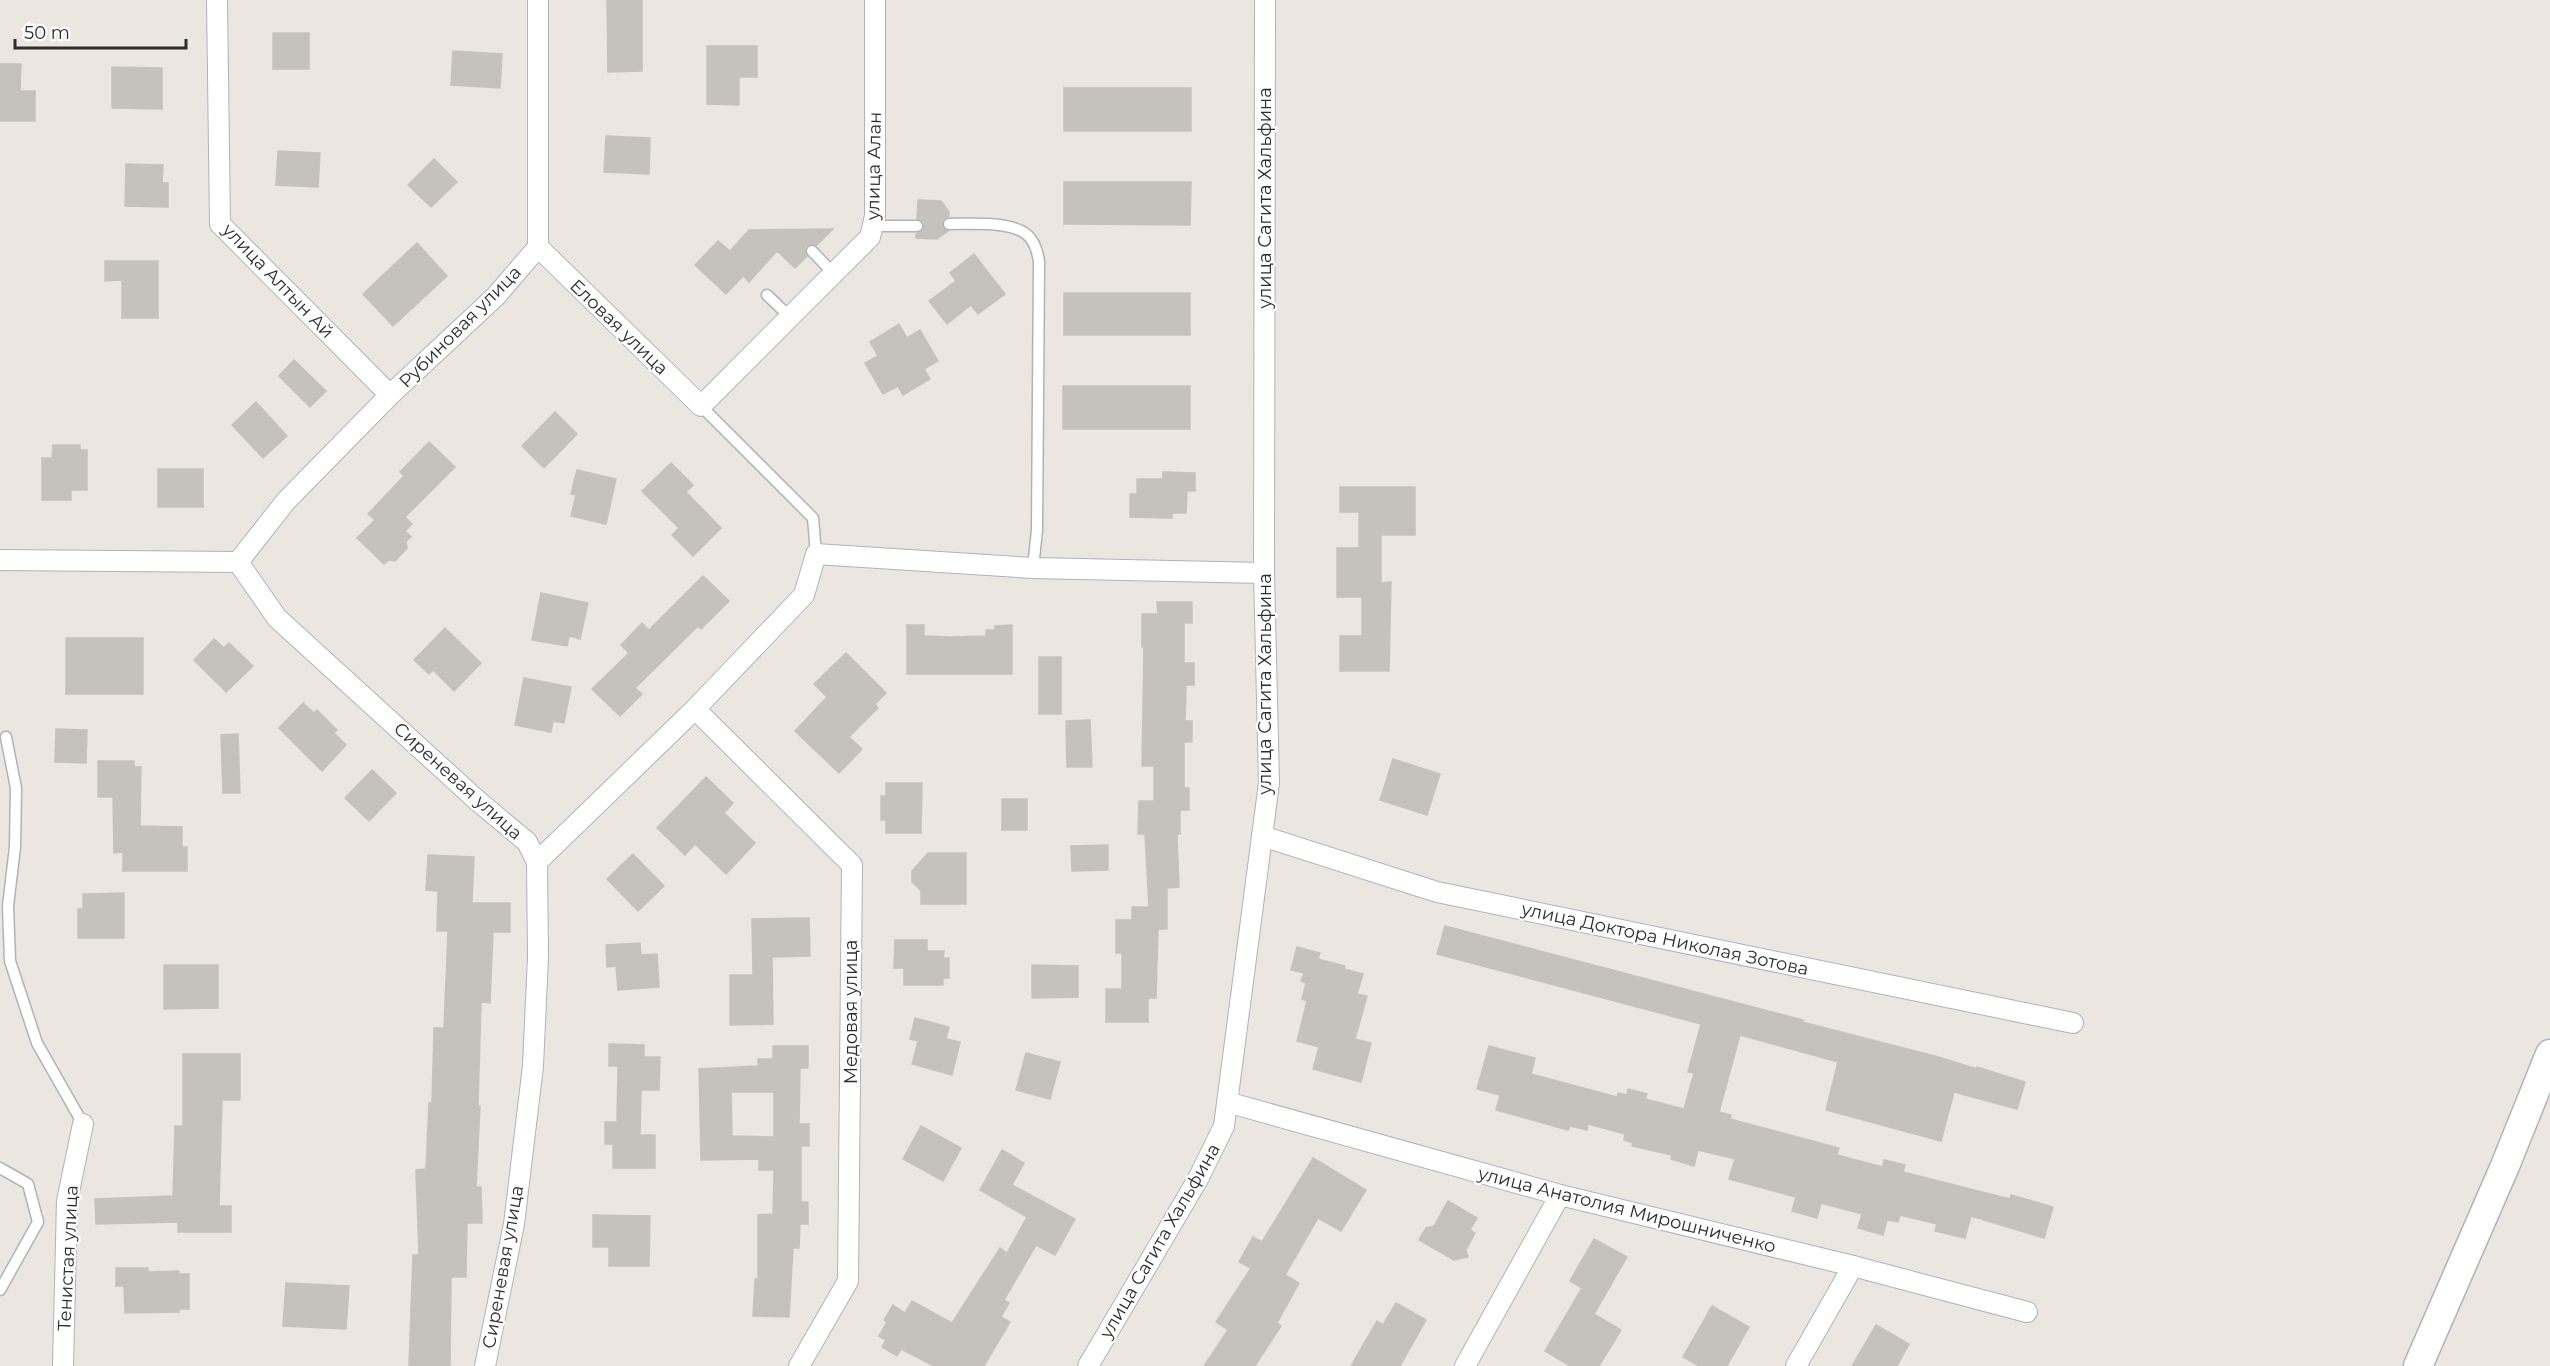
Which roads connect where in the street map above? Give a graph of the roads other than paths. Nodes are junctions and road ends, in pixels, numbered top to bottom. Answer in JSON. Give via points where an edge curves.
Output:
{"nodes":[{"id":1,"x":217,"y":0,"type":"edge"},
{"id":2,"x":538,"y":0,"type":"edge"},
{"id":3,"x":875,"y":0,"type":"edge"},
{"id":4,"x":1265,"y":0,"type":"edge"},
{"id":5,"x":949,"y":224,"type":"dead end"},
{"id":6,"x":873,"y":226,"type":"junction"},
{"id":7,"x":917,"y":226,"type":"dead end"},
{"id":8,"x":538,"y":247,"type":"junction"},
{"id":9,"x":812,"y":251,"type":"dead end"},
{"id":10,"x":834,"y":274,"type":"junction"},
{"id":11,"x":767,"y":295,"type":"dead end"},
{"id":12,"x":790,"y":317,"type":"junction"},
{"id":13,"x":390,"y":395,"type":"junction"},
{"id":14,"x":701,"y":406,"type":"junction"},
{"id":15,"x":816,"y":554,"type":"junction"},
{"id":16,"x":0,"y":560,"type":"edge"},
{"id":17,"x":238,"y":562,"type":"junction"},
{"id":18,"x":1033,"y":568,"type":"junction"},
{"id":19,"x":1264,"y":573,"type":"junction"},
{"id":20,"x":695,"y":709,"type":"junction"},
{"id":21,"x":6,"y":737,"type":"dead end"},
{"id":22,"x":1262,"y":837,"type":"junction"},
{"id":23,"x":537,"y":862,"type":"junction"},
{"id":24,"x":2073,"y":1023,"type":"dead end"},
{"id":25,"x":2550,"y":1054,"type":"edge"},
{"id":26,"x":1227,"y":1102,"type":"junction"},
{"id":27,"x":83,"y":1124,"type":"joint"},
{"id":28,"x":0,"y":1168,"type":"edge"},
{"id":29,"x":1560,"y":1195,"type":"junction"},
{"id":30,"x":1853,"y":1266,"type":"junction"},
{"id":31,"x":0,"y":1290,"type":"edge"},
{"id":32,"x":2027,"y":1312,"type":"dead end"},
{"id":33,"x":63,"y":1366,"type":"edge"},
{"id":34,"x":485,"y":1366,"type":"edge"},
{"id":35,"x":799,"y":1366,"type":"edge"},
{"id":36,"x":1088,"y":1366,"type":"edge"},
{"id":37,"x":1465,"y":1366,"type":"edge"},
{"id":38,"x":1796,"y":1366,"type":"edge"},
{"id":39,"x":2418,"y":1366,"type":"edge"}],
"edges":[{"from":1,"to":13,"type":"street","name":"улица Алтын Ай","via":[[220,224]]},
{"from":2,"to":8,"type":"street"},
{"from":3,"to":6,"type":"street","name":"улица Алан"},
{"from":4,"to":19,"type":"street","name":"улица Сагита Хальфина"},
{"from":5,"to":18,"type":"lane","via":[[1010,226],[1026,234],[1040,262],[1037,530]]},
{"from":6,"to":7,"type":"lane"},
{"from":6,"to":10,"type":"street","name":"улица Алан","via":[[870,237]]},
{"from":8,"to":13,"type":"street","name":"Рубиновая улица","via":[[496,296]]},
{"from":8,"to":14,"type":"street","name":"Еловая улица"},
{"from":9,"to":10,"type":"lane"},
{"from":10,"to":12,"type":"street","name":"улица Алан"},
{"from":11,"to":12,"type":"lane"},
{"from":12,"to":14,"type":"street","name":"улица Алан"},
{"from":13,"to":17,"type":"street","name":"Рубиновая улица","via":[[286,501]]},
{"from":14,"to":15,"type":"lane","via":[[813,518]]},
{"from":15,"to":18,"type":"street"},
{"from":15,"to":20,"type":"street","via":[[804,596]]},
{"from":16,"to":17,"type":"street"},
{"from":17,"to":23,"type":"street","name":"Сиреневая улица","via":[[277,618],[526,842]]},
{"from":18,"to":19,"type":"street"},
{"from":19,"to":22,"type":"street","name":"улица Сагита Хальфина","via":[[1269,783]]},
{"from":20,"to":23,"type":"street"},
{"from":20,"to":35,"type":"street","name":"Медовая улица","via":[[852,865],[848,1281]]},
{"from":21,"to":27,"type":"lane","name":"Тенистая улица","via":[[16,788],[8,906],[10,962],[37,1043]]},
{"from":22,"to":24,"type":"street","name":"улица Доктора Николая Зотова","via":[[1437,891]]},
{"from":22,"to":26,"type":"street","name":"улица Сагита Хальфина"},
{"from":23,"to":34,"type":"street","name":"Сиреневая улица","via":[[533,1066],[514,1224]]},
{"from":25,"to":39,"type":"street"},
{"from":26,"to":29,"type":"street","name":"улица Анатолия Мирошниченко"},
{"from":26,"to":36,"type":"street","name":"улица Сагита Хальфина","via":[[1224,1126],[1198,1179]]},
{"from":27,"to":33,"type":"street","name":"Тенистая улица","via":[[67,1201]]},
{"from":28,"to":31,"type":"lane","via":[[28,1185],[38,1222]]},
{"from":29,"to":30,"type":"street","name":"улица Анатолия Мирошниченко"},
{"from":29,"to":37,"type":"street"},
{"from":30,"to":32,"type":"street","name":"улица Анатолия Мирошниченко"},
{"from":30,"to":38,"type":"street"}]}
